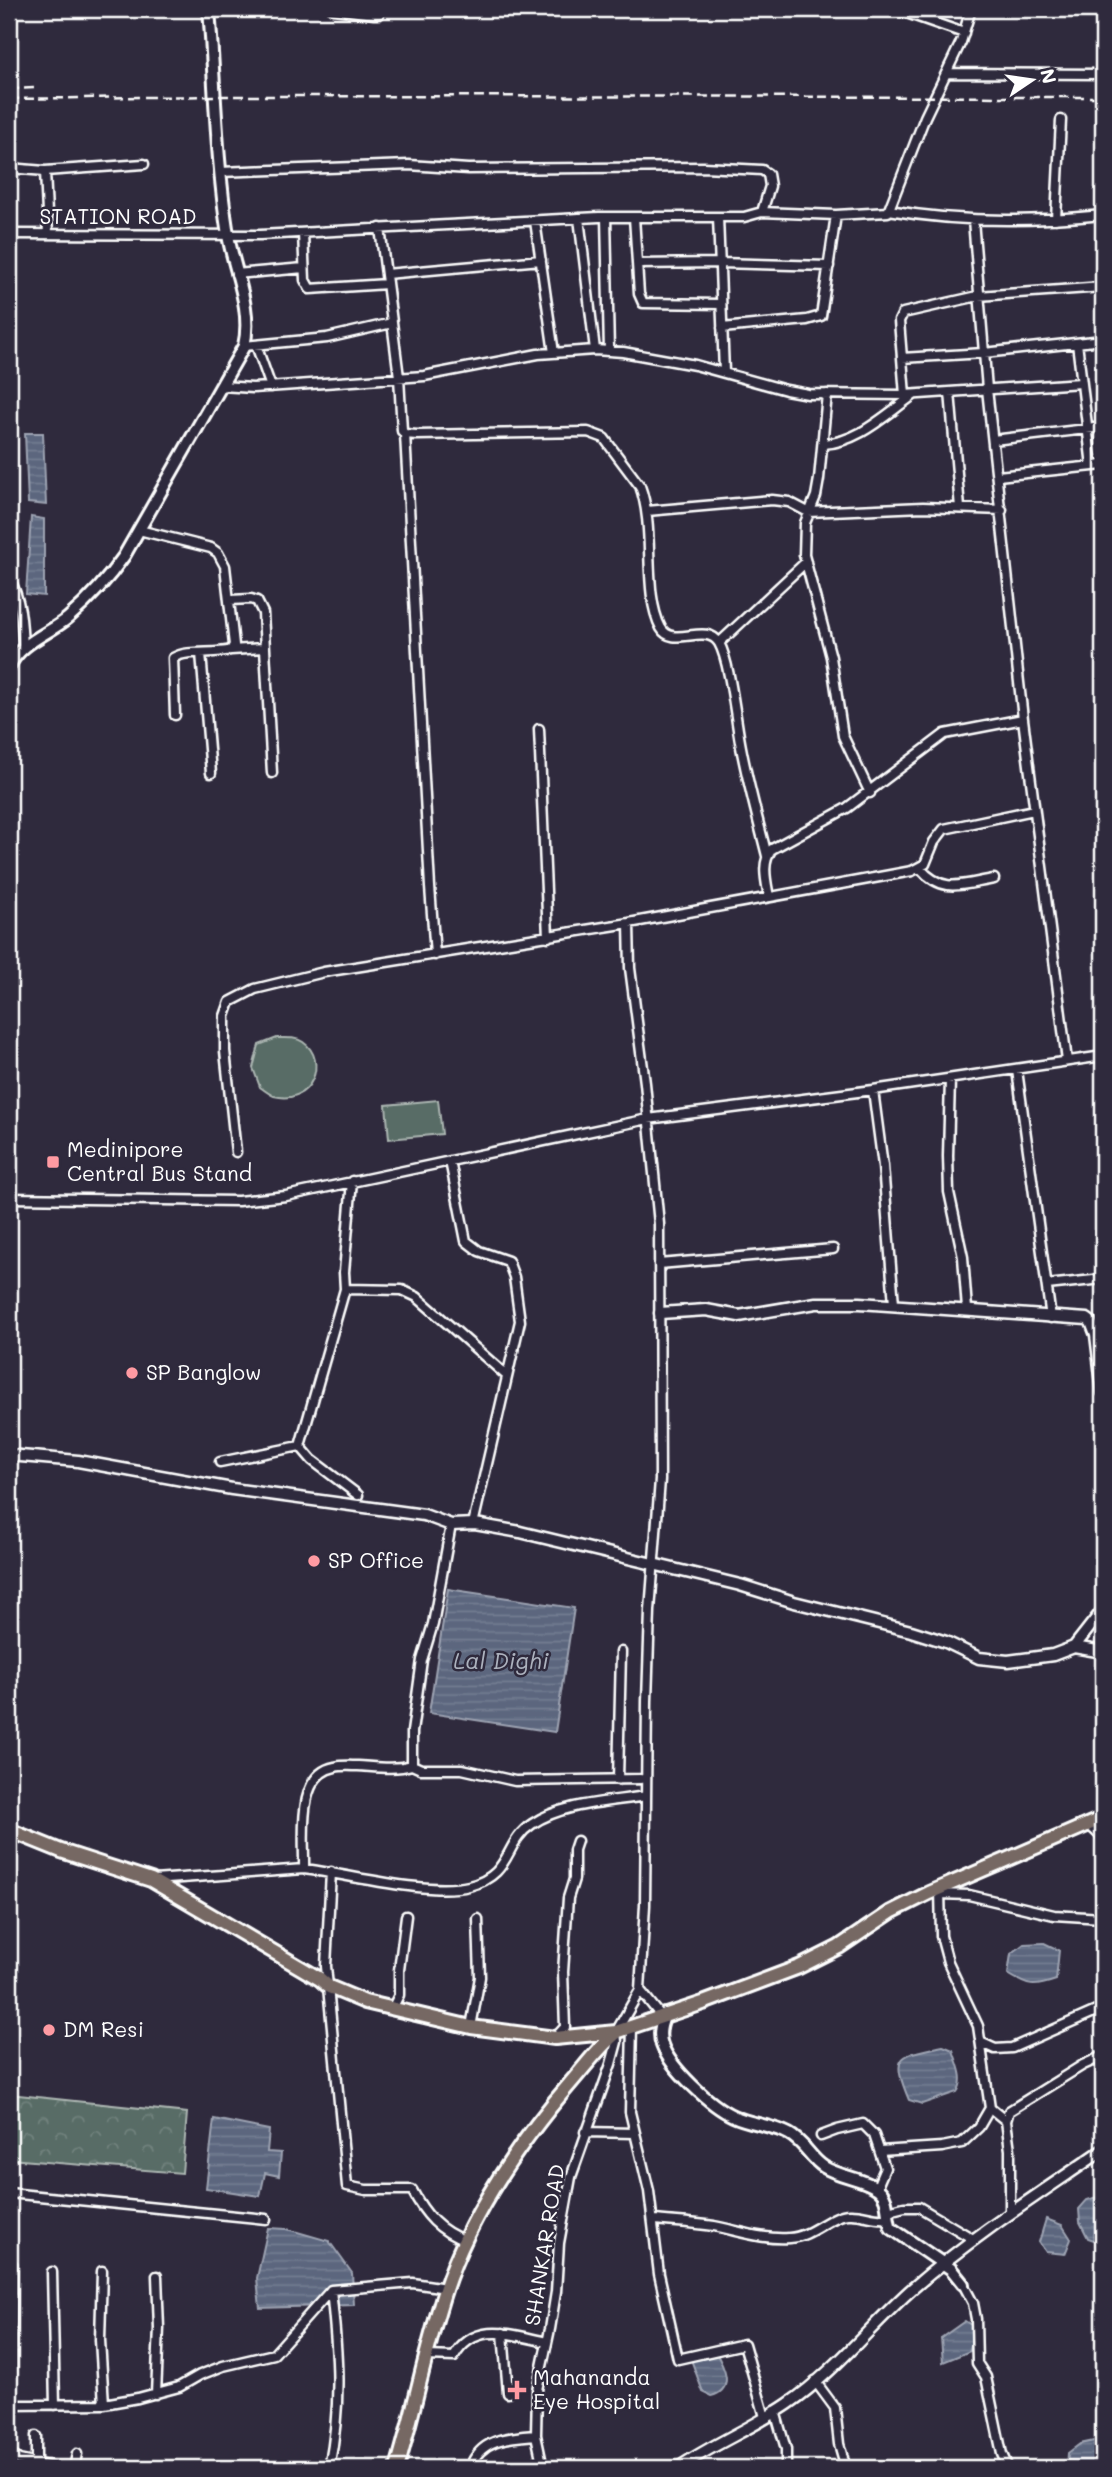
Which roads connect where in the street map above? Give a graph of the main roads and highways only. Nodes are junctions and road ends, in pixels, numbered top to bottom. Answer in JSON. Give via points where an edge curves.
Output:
{"nodes":[{"id":1,"x":209,"y":9,"type":"edge"},
{"id":2,"x":9,"y":667,"type":"edge"},
{"id":3,"x":1103,"y":1818,"type":"edge"},
{"id":4,"x":9,"y":1830,"type":"edge"},
{"id":5,"x":663,"y":2015,"type":"junction"},
{"id":6,"x":616,"y":2032,"type":"junction"},
{"id":7,"x":963,"y":2284,"type":"road end"},
{"id":8,"x":397,"y":2468,"type":"edge"}],
"edges":[{"from":1,"to":2,"type":"main road","via":[[220,172],[250,345],[106,582],[65,621],[23,648]]},
{"from":3,"to":5,"type":"main road","via":[[891,1912],[799,1967]]},
{"from":4,"to":6,"type":"main road","via":[[151,1880],[329,1987],[365,2001],[471,2028],[555,2038]]},
{"from":5,"to":6,"type":"main road"},
{"from":5,"to":7,"type":"main road","via":[[662,2046],[684,2077],[715,2106],[734,2117],[788,2133],[823,2166],[879,2190],[887,2203],[891,2228],[951,2269]]},
{"from":6,"to":8,"type":"main road","via":[[556,2100],[502,2172],[466,2241],[446,2288]]}]}
